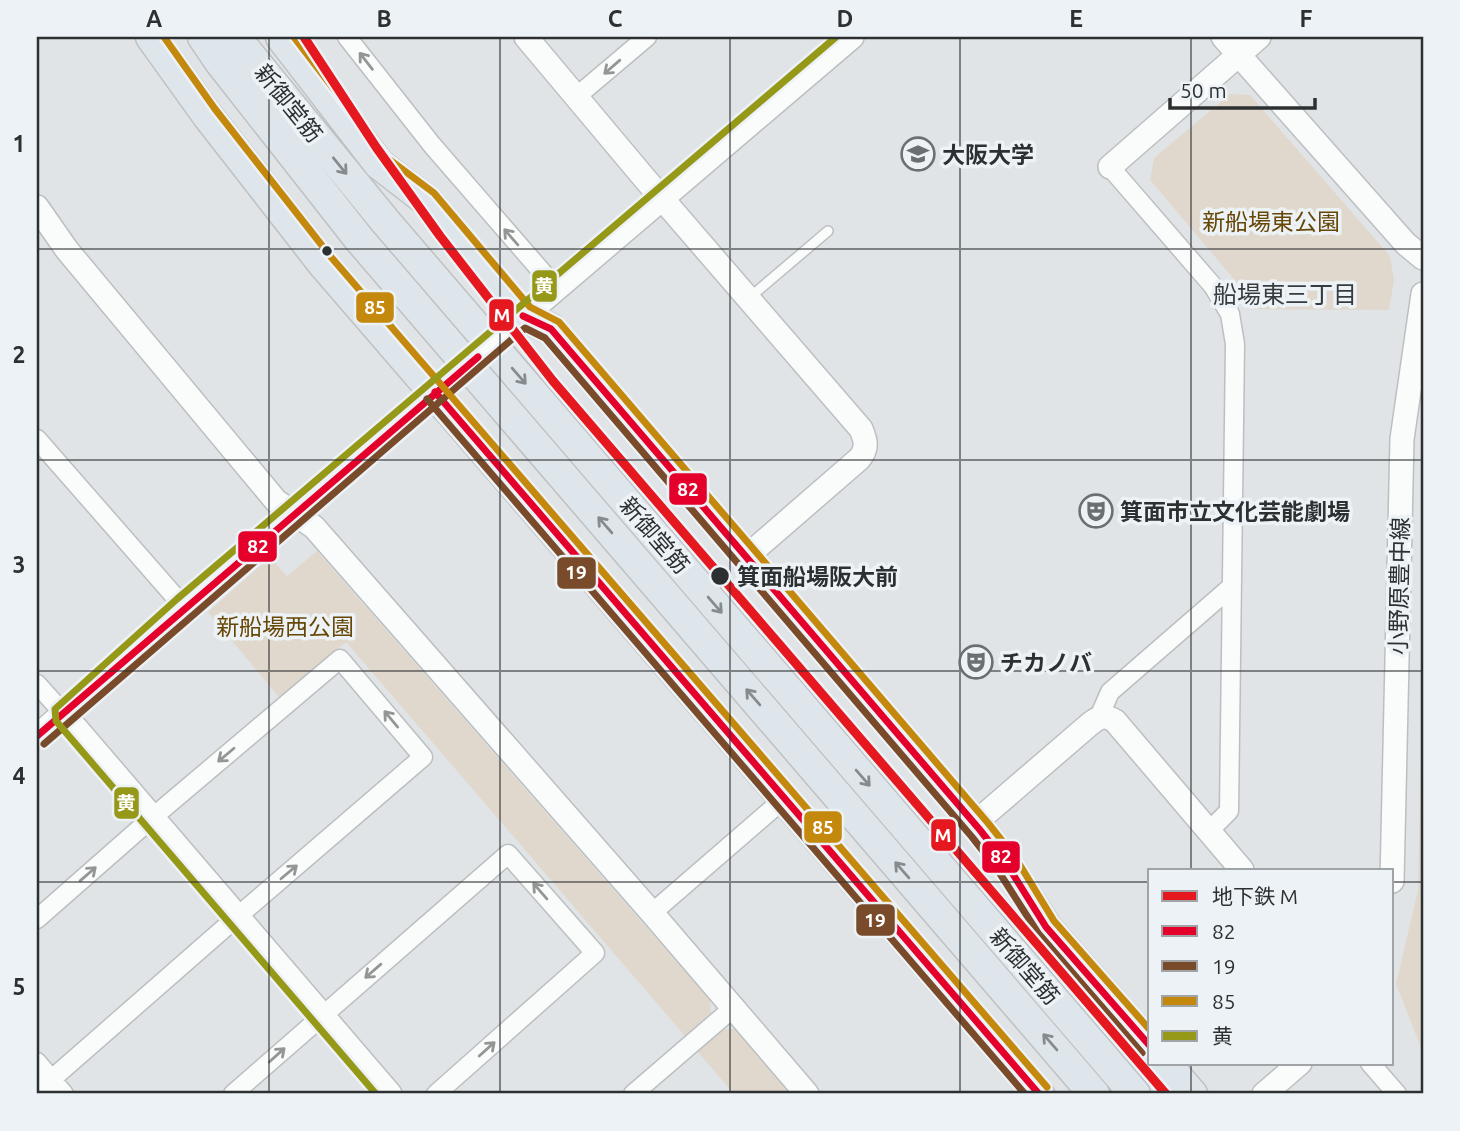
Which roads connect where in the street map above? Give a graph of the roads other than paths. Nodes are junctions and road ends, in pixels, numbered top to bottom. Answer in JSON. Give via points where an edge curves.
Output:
{"nodes":[{"id":1,"x":151,"y":37,"type":"edge"},
{"id":2,"x":202,"y":37,"type":"edge"},
{"id":3,"x":235,"y":37,"type":"edge"},
{"id":4,"x":281,"y":37,"type":"edge"},
{"id":5,"x":347,"y":37,"type":"edge"},
{"id":6,"x":526,"y":37,"type":"edge"},
{"id":7,"x":647,"y":37,"type":"edge"},
{"id":8,"x":852,"y":37,"type":"edge"},
{"id":9,"x":1223,"y":37,"type":"edge"},
{"id":10,"x":1259,"y":37,"type":"edge"},
{"id":11,"x":1239,"y":55,"type":"junction"},
{"id":12,"x":576,"y":97,"type":"junction"},
{"id":13,"x":1110,"y":167,"type":"joint"},
{"id":14,"x":663,"y":199,"type":"junction"},
{"id":15,"x":37,"y":207,"type":"edge"},
{"id":16,"x":828,"y":231,"type":"dead end"},
{"id":17,"x":1423,"y":258,"type":"edge"},
{"id":18,"x":556,"y":288,"type":"junction"},
{"id":19,"x":1423,"y":294,"type":"edge"},
{"id":20,"x":748,"y":299,"type":"junction"},
{"id":21,"x":514,"y":325,"type":"junction"},
{"id":22,"x":444,"y":385,"type":"junction"},
{"id":23,"x":37,"y":439,"type":"edge"},
{"id":24,"x":294,"y":515,"type":"junction"},
{"id":25,"x":746,"y":557,"type":"junction"},
{"id":26,"x":1231,"y":587,"type":"junction"},
{"id":27,"x":184,"y":607,"type":"junction"},
{"id":28,"x":37,"y":684,"type":"edge"},
{"id":29,"x":64,"y":715,"type":"junction"},
{"id":30,"x":1099,"y":717,"type":"junction"},
{"id":31,"x":37,"y":736,"type":"edge"},
{"id":32,"x":785,"y":798,"type":"junction"},
{"id":33,"x":152,"y":818,"type":"junction"},
{"id":34,"x":975,"y":823,"type":"junction"},
{"id":35,"x":1209,"y":832,"type":"junction"},
{"id":36,"x":1241,"y":869,"type":"edge"},
{"id":37,"x":1392,"y":869,"type":"edge"},
{"id":38,"x":652,"y":913,"type":"junction"},
{"id":39,"x":237,"y":916,"type":"junction"},
{"id":40,"x":37,"y":919,"type":"edge"},
{"id":41,"x":733,"y":1008,"type":"junction"},
{"id":42,"x":322,"y":1016,"type":"junction"},
{"id":43,"x":1148,"y":1044,"type":"edge"},
{"id":44,"x":37,"y":1062,"type":"edge"},
{"id":45,"x":1166,"y":1064,"type":"edge"},
{"id":46,"x":1299,"y":1064,"type":"edge"},
{"id":47,"x":1371,"y":1064,"type":"edge"},
{"id":48,"x":51,"y":1080,"type":"junction"},
{"id":49,"x":37,"y":1092,"type":"edge"},
{"id":50,"x":64,"y":1094,"type":"edge"},
{"id":51,"x":233,"y":1094,"type":"edge"},
{"id":52,"x":390,"y":1094,"type":"edge"},
{"id":53,"x":436,"y":1094,"type":"edge"},
{"id":54,"x":633,"y":1094,"type":"edge"},
{"id":55,"x":807,"y":1094,"type":"edge"},
{"id":56,"x":1039,"y":1094,"type":"edge"},
{"id":57,"x":1094,"y":1094,"type":"edge"},
{"id":58,"x":1135,"y":1094,"type":"edge"},
{"id":59,"x":1192,"y":1094,"type":"edge"},
{"id":60,"x":1264,"y":1094,"type":"edge"},
{"id":61,"x":1397,"y":1094,"type":"edge"}],
"edges":[{"from":1,"to":22,"type":"highway","via":[[323,264]]},
{"from":57,"to":2,"type":"highway","name":"新御堂筋","one_way":true,"via":[[359,239]]},
{"from":3,"to":58,"type":"highway","name":"新御堂筋","one_way":true,"via":[[385,221]]},
{"from":4,"to":21,"type":"highway","via":[[373,156],[427,201]]},
{"from":18,"to":5,"type":"street","one_way":true,"via":[[432,145]]},
{"from":6,"to":12,"type":"street"},
{"from":7,"to":12,"type":"street","one_way":true},
{"from":8,"to":14,"type":"street"},
{"from":9,"to":11,"type":"street"},
{"from":10,"to":11,"type":"street"},
{"from":11,"to":13,"type":"street"},
{"from":11,"to":17,"type":"street"},
{"from":12,"to":14,"type":"street"},
{"from":13,"to":26,"type":"street","via":[[1213,286],[1230,314],[1235,344]]},
{"from":14,"to":18,"type":"street"},
{"from":14,"to":20,"type":"street"},
{"from":15,"to":24,"type":"street","via":[[67,250],[258,480]]},
{"from":16,"to":20,"type":"lane"},
{"from":18,"to":21,"type":"street"},
{"from":19,"to":37,"type":"street","name":"小野原豊中線","via":[[1402,439]]},
{"from":20,"to":25,"type":"street","via":[[861,429],[866,451]]},
{"from":21,"to":22,"type":"street","bridge":true},
{"from":21,"to":25,"type":"highway","via":[[551,329]]},
{"from":22,"to":24,"type":"street"},
{"from":22,"to":32,"type":"highway"},
{"from":23,"to":27,"type":"street"},
{"from":24,"to":27,"type":"street"},
{"from":24,"to":38,"type":"street","via":[[314,527]]},
{"from":25,"to":34,"type":"highway"},
{"from":26,"to":30,"type":"street","via":[[1110,692]]},
{"from":26,"to":35,"type":"street","via":[[1229,811]]},
{"from":27,"to":29,"type":"street"},
{"from":28,"to":29,"type":"street"},
{"from":29,"to":31,"type":"street"},
{"from":29,"to":33,"type":"street"},
{"from":30,"to":34,"type":"street"},
{"from":30,"to":35,"type":"street","via":[[1115,721]]},
{"from":32,"to":38,"type":"street"},
{"from":32,"to":56,"type":"highway"},
{"from":33,"to":39,"type":"street"},
{"from":39,"to":33,"type":"street","one_way":true,"via":[[424,757],[340,659]]},
{"from":40,"to":33,"type":"street","one_way":true},
{"from":34,"to":43,"type":"highway","via":[[1046,927]]},
{"from":35,"to":36,"type":"street"},
{"from":38,"to":41,"type":"street"},
{"from":39,"to":42,"type":"street"},
{"from":39,"to":48,"type":"street"},
{"from":41,"to":54,"type":"street"},
{"from":41,"to":55,"type":"street"},
{"from":51,"to":42,"type":"street","one_way":true},
{"from":42,"to":52,"type":"street"},
{"from":53,"to":42,"type":"street","one_way":true,"via":[[595,953],[508,854]]},
{"from":44,"to":48,"type":"street"},
{"from":45,"to":59,"type":"highway"},
{"from":46,"to":60,"type":"street"},
{"from":47,"to":61,"type":"street"},
{"from":48,"to":49,"type":"street"},
{"from":48,"to":50,"type":"street"}]}
